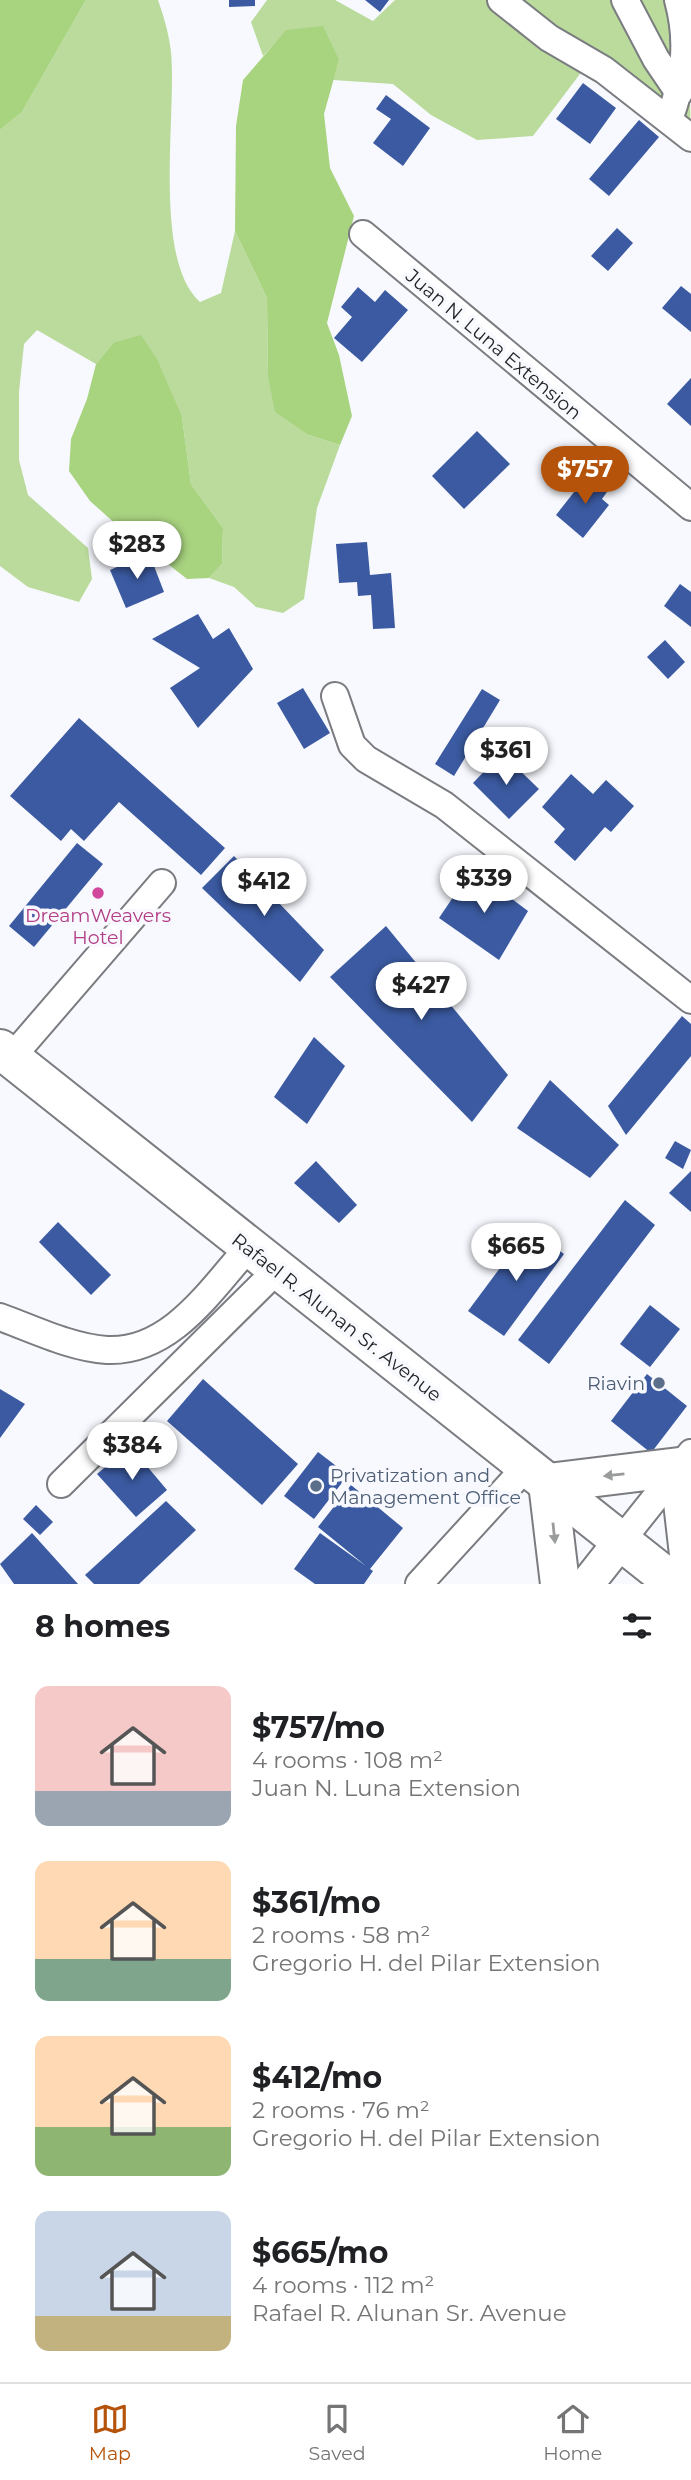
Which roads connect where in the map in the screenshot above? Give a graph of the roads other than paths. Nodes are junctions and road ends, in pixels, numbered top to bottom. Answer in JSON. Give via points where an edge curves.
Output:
{"nodes":[{"id":1,"x":501,"y":0,"type":"edge"},
{"id":2,"x":625,"y":0,"type":"edge"},
{"id":3,"x":678,"y":0,"type":"edge"},
{"id":4,"x":679,"y":93,"type":"junction"},
{"id":5,"x":669,"y":120,"type":"junction"},
{"id":6,"x":691,"y":138,"type":"edge"},
{"id":7,"x":363,"y":234,"type":"dead end"},
{"id":8,"x":691,"y":507,"type":"edge"},
{"id":9,"x":335,"y":696,"type":"dead end"},
{"id":10,"x":162,"y":883,"type":"dead end"},
{"id":11,"x":691,"y":1000,"type":"edge"},
{"id":12,"x":6,"y":1054,"type":"edge"},
{"id":13,"x":263,"y":1258,"type":"junction"},
{"id":14,"x":0,"y":1317,"type":"edge"},
{"id":15,"x":685,"y":1460,"type":"edge"},
{"id":16,"x":538,"y":1475,"type":"junction"},
{"id":17,"x":61,"y":1484,"type":"dead end"},
{"id":18,"x":621,"y":1541,"type":"junction"},
{"id":19,"x":691,"y":1572,"type":"edge"},
{"id":20,"x":419,"y":1584,"type":"edge"},
{"id":21,"x":560,"y":1584,"type":"edge"},
{"id":22,"x":587,"y":1584,"type":"edge"},
{"id":23,"x":675,"y":1584,"type":"edge"}],
"edges":[{"from":1,"to":5,"type":"street"},
{"from":2,"to":4,"type":"street"},
{"from":3,"to":4,"type":"street","via":[[686,53]]},
{"from":4,"to":5,"type":"street"},
{"from":5,"to":6,"type":"street"},
{"from":7,"to":8,"type":"street","name":"Juan N. Luna Extension"},
{"from":9,"to":11,"type":"street","via":[[352,745],[366,759],[444,805]]},
{"from":10,"to":12,"type":"street"},
{"from":12,"to":13,"type":"highway","name":"Rafael R. Alunan Sr. Avenue"},
{"from":13,"to":14,"type":"street","via":[[153,1342],[107,1350]]},
{"from":13,"to":16,"type":"highway","name":"Rafael R. Alunan Sr. Avenue"},
{"from":13,"to":17,"type":"street"},
{"from":15,"to":16,"type":"highway","one_way":true},
{"from":15,"to":18,"type":"street"},
{"from":15,"to":19,"type":"highway"},
{"from":16,"to":18,"type":"highway","name":"Rafael R. Alunan Sr. Avenue"},
{"from":16,"to":20,"type":"street"},
{"from":16,"to":21,"type":"highway","one_way":true},
{"from":18,"to":22,"type":"main road"},
{"from":18,"to":23,"type":"highway","name":"Rafael R. Alunan Sr. Avenue"}]}
